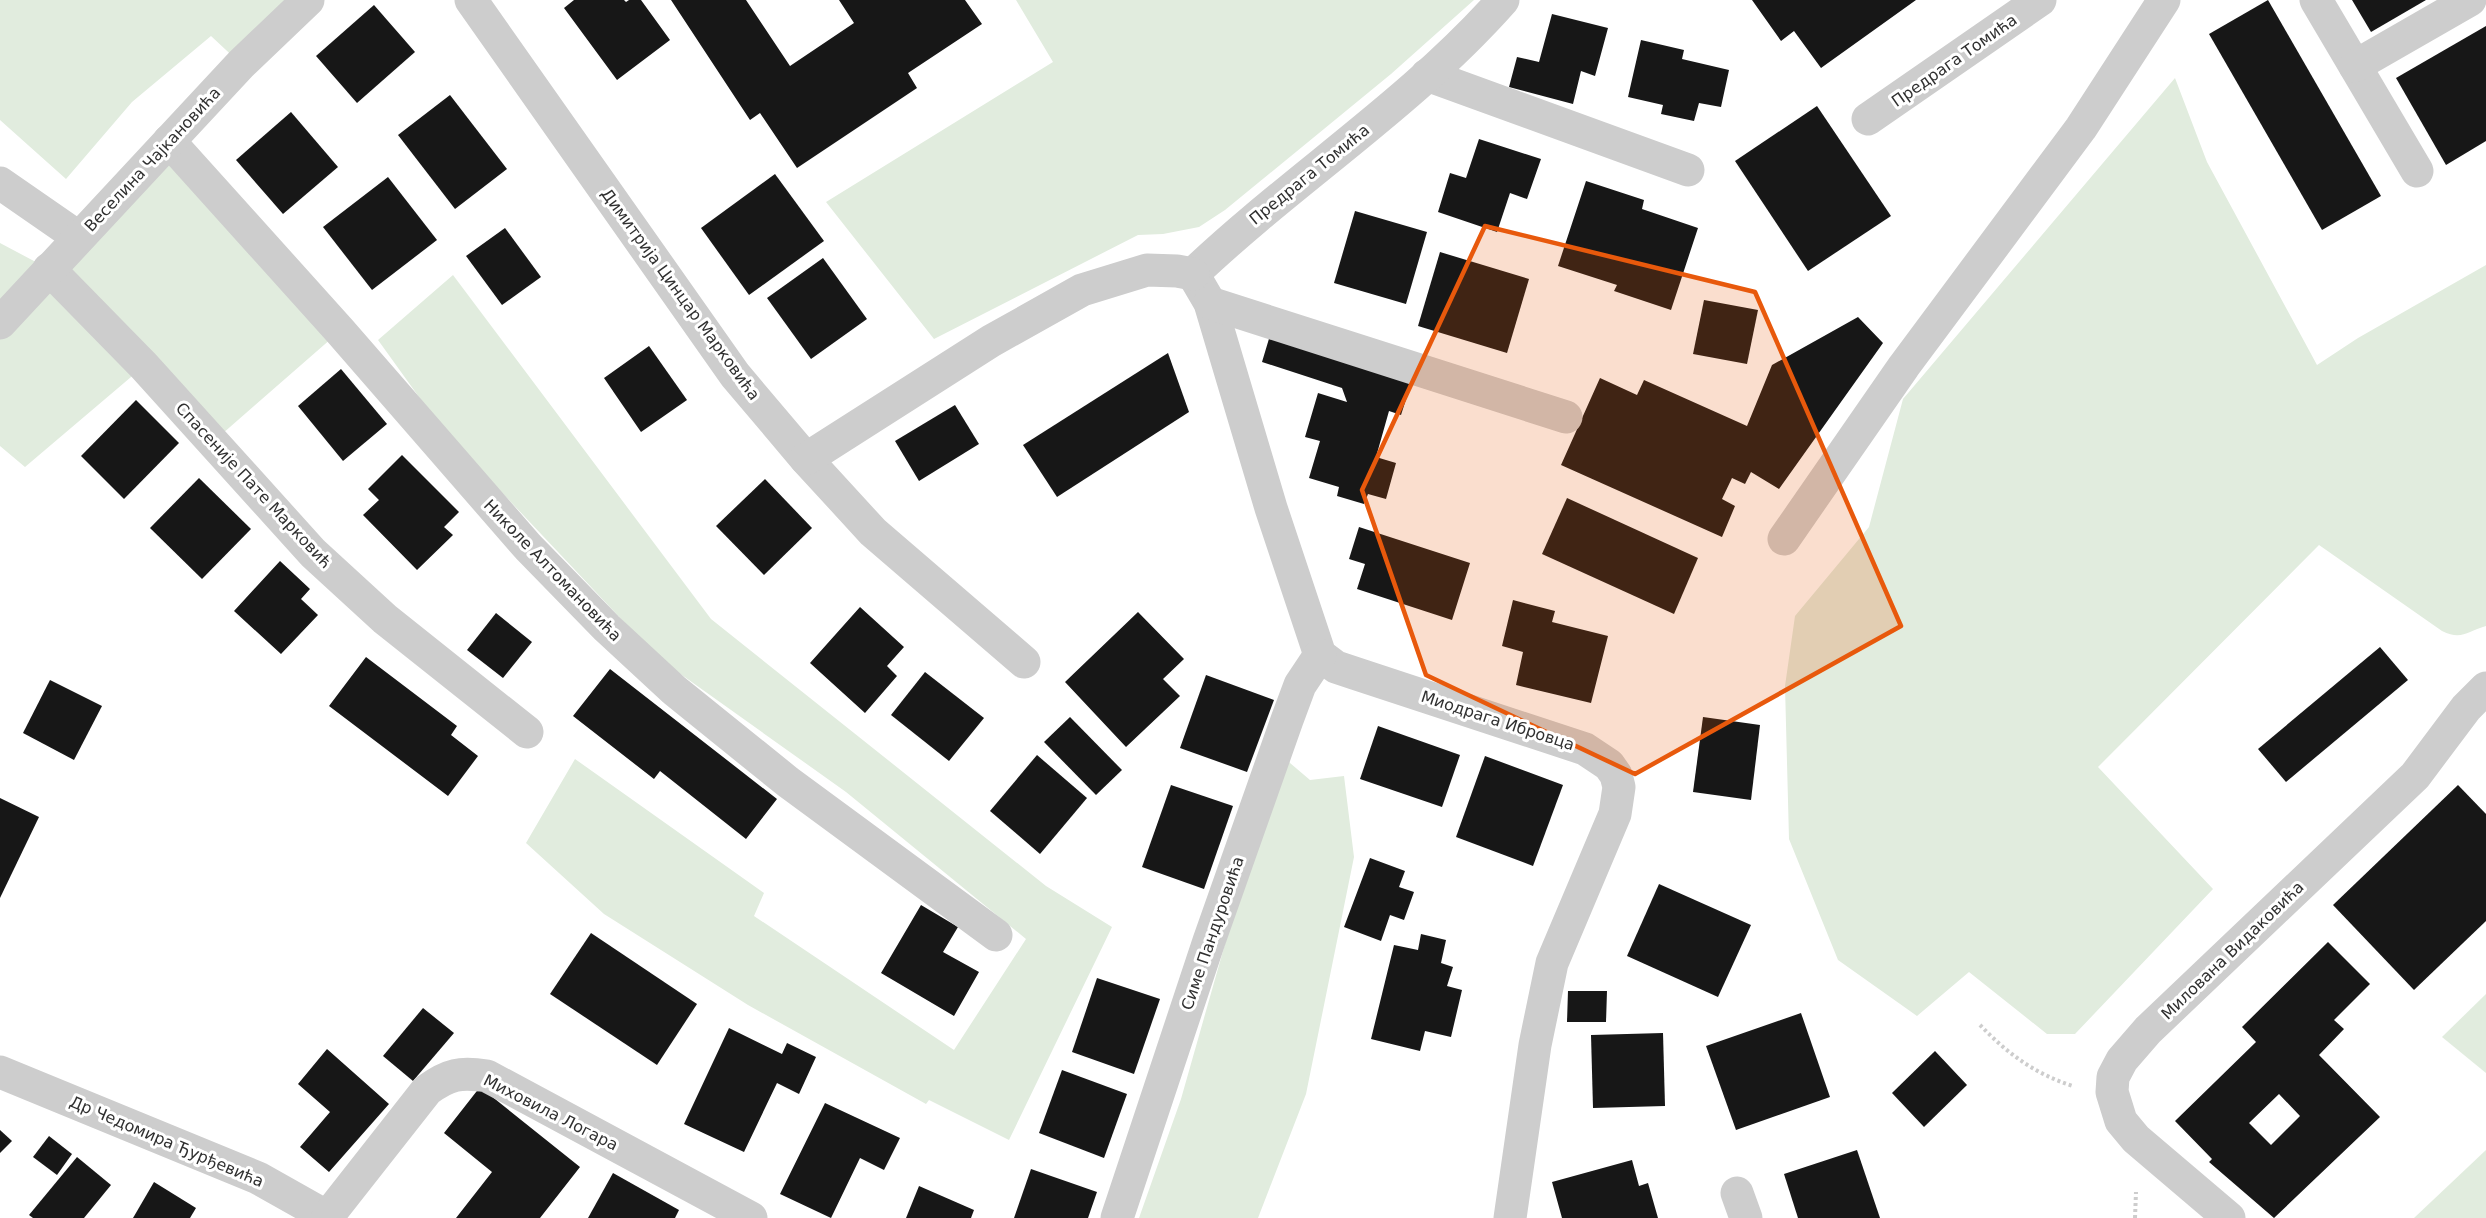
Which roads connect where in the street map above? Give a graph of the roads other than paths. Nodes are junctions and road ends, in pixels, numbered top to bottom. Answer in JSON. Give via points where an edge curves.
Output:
{"nodes":[{"id":1,"x":308,"y":0,"type":"edge"},
{"id":2,"x":471,"y":0,"type":"edge"},
{"id":3,"x":1503,"y":0,"type":"edge"},
{"id":4,"x":2040,"y":0,"type":"edge"},
{"id":5,"x":2164,"y":0,"type":"edge"},
{"id":6,"x":2316,"y":0,"type":"edge"},
{"id":7,"x":2470,"y":0,"type":"edge"},
{"id":8,"x":2355,"y":66,"type":"junction"},
{"id":9,"x":1427,"y":75,"type":"junction"},
{"id":10,"x":1868,"y":119,"type":"dead end"},
{"id":11,"x":169,"y":141,"type":"junction"},
{"id":12,"x":1688,"y":170,"type":"dead end"},
{"id":13,"x":2417,"y":171,"type":"dead end"},
{"id":14,"x":0,"y":183,"type":"edge"},
{"id":15,"x":78,"y":237,"type":"junction"},
{"id":16,"x":49,"y":269,"type":"junction"},
{"id":17,"x":1193,"y":274,"type":"junction"},
{"id":18,"x":1210,"y":303,"type":"junction"},
{"id":19,"x":0,"y":323,"type":"edge"},
{"id":20,"x":1566,"y":417,"type":"dead end"},
{"id":21,"x":806,"y":459,"type":"junction"},
{"id":22,"x":1784,"y":540,"type":"dead end"},
{"id":23,"x":1320,"y":655,"type":"junction"},
{"id":24,"x":1024,"y":662,"type":"dead end"},
{"id":25,"x":2486,"y":688,"type":"edge"},
{"id":26,"x":527,"y":732,"type":"dead end"},
{"id":27,"x":996,"y":935,"type":"dead end"},
{"id":28,"x":0,"y":1072,"type":"edge"},
{"id":29,"x":328,"y":1217,"type":"edge"},
{"id":30,"x":752,"y":1218,"type":"edge"},
{"id":31,"x":1117,"y":1218,"type":"edge"},
{"id":32,"x":1510,"y":1218,"type":"edge"},
{"id":33,"x":2229,"y":1218,"type":"edge"}],
"edges":[{"from":1,"to":11,"type":"street","name":"Веселина Чајкановића"},
{"from":2,"to":21,"type":"street","name":"Димитрија Цинцар Марковића","via":[[735,375]]},
{"from":3,"to":9,"type":"street","name":"Предрага Томића","via":[[1477,30]]},
{"from":4,"to":10,"type":"street","name":"Предрага Томића"},
{"from":5,"to":22,"type":"street","via":[[2081,128],[1904,366]]},
{"from":6,"to":8,"type":"street"},
{"from":7,"to":8,"type":"street"},
{"from":8,"to":13,"type":"street"},
{"from":9,"to":12,"type":"street"},
{"from":9,"to":17,"type":"street","name":"Предрага Томића"},
{"from":11,"to":15,"type":"street","name":"Веселина Чајкановића"},
{"from":11,"to":27,"type":"street","name":"Николе Алтомановића","via":[[521,539],[606,628],[674,690],[788,782]]},
{"from":14,"to":15,"type":"street"},
{"from":15,"to":16,"type":"street","name":"Веселина Чајкановића"},
{"from":16,"to":19,"type":"street","name":"Веселина Чајкановића"},
{"from":16,"to":26,"type":"street","name":"Спасеније Пате Марковић","via":[[144,366],[313,553],[385,619]]},
{"from":17,"to":18,"type":"street"},
{"from":17,"to":21,"type":"street","via":[[1147,270],[1082,290],[991,341]]},
{"from":18,"to":20,"type":"street"},
{"from":18,"to":23,"type":"street"},
{"from":21,"to":24,"type":"street","name":"Димитрија Цинцар Марковића","via":[[873,532]]},
{"from":23,"to":31,"type":"street","name":"Симе Пандуровића","via":[[1300,685],[1287,720]]},
{"from":23,"to":32,"type":"street","name":"Миодрага Ибровца","via":[[1336,667],[1585,749],[1609,765],[1616,775],[1619,787],[1615,814],[1552,963],[1543,999]]},
{"from":25,"to":33,"type":"street","name":"Милована Видаковића","via":[[2466,708],[2415,776],[2148,1030],[2113,1077],[2112,1092],[2121,1121],[2136,1139]]},
{"from":28,"to":29,"type":"street","name":"Др Чедомира Ђурђевића","via":[[236,1168]]},
{"from":29,"to":30,"type":"street","name":"Миховила Логара","via":[[427,1090],[448,1077],[466,1073],[487,1076]]}]}
